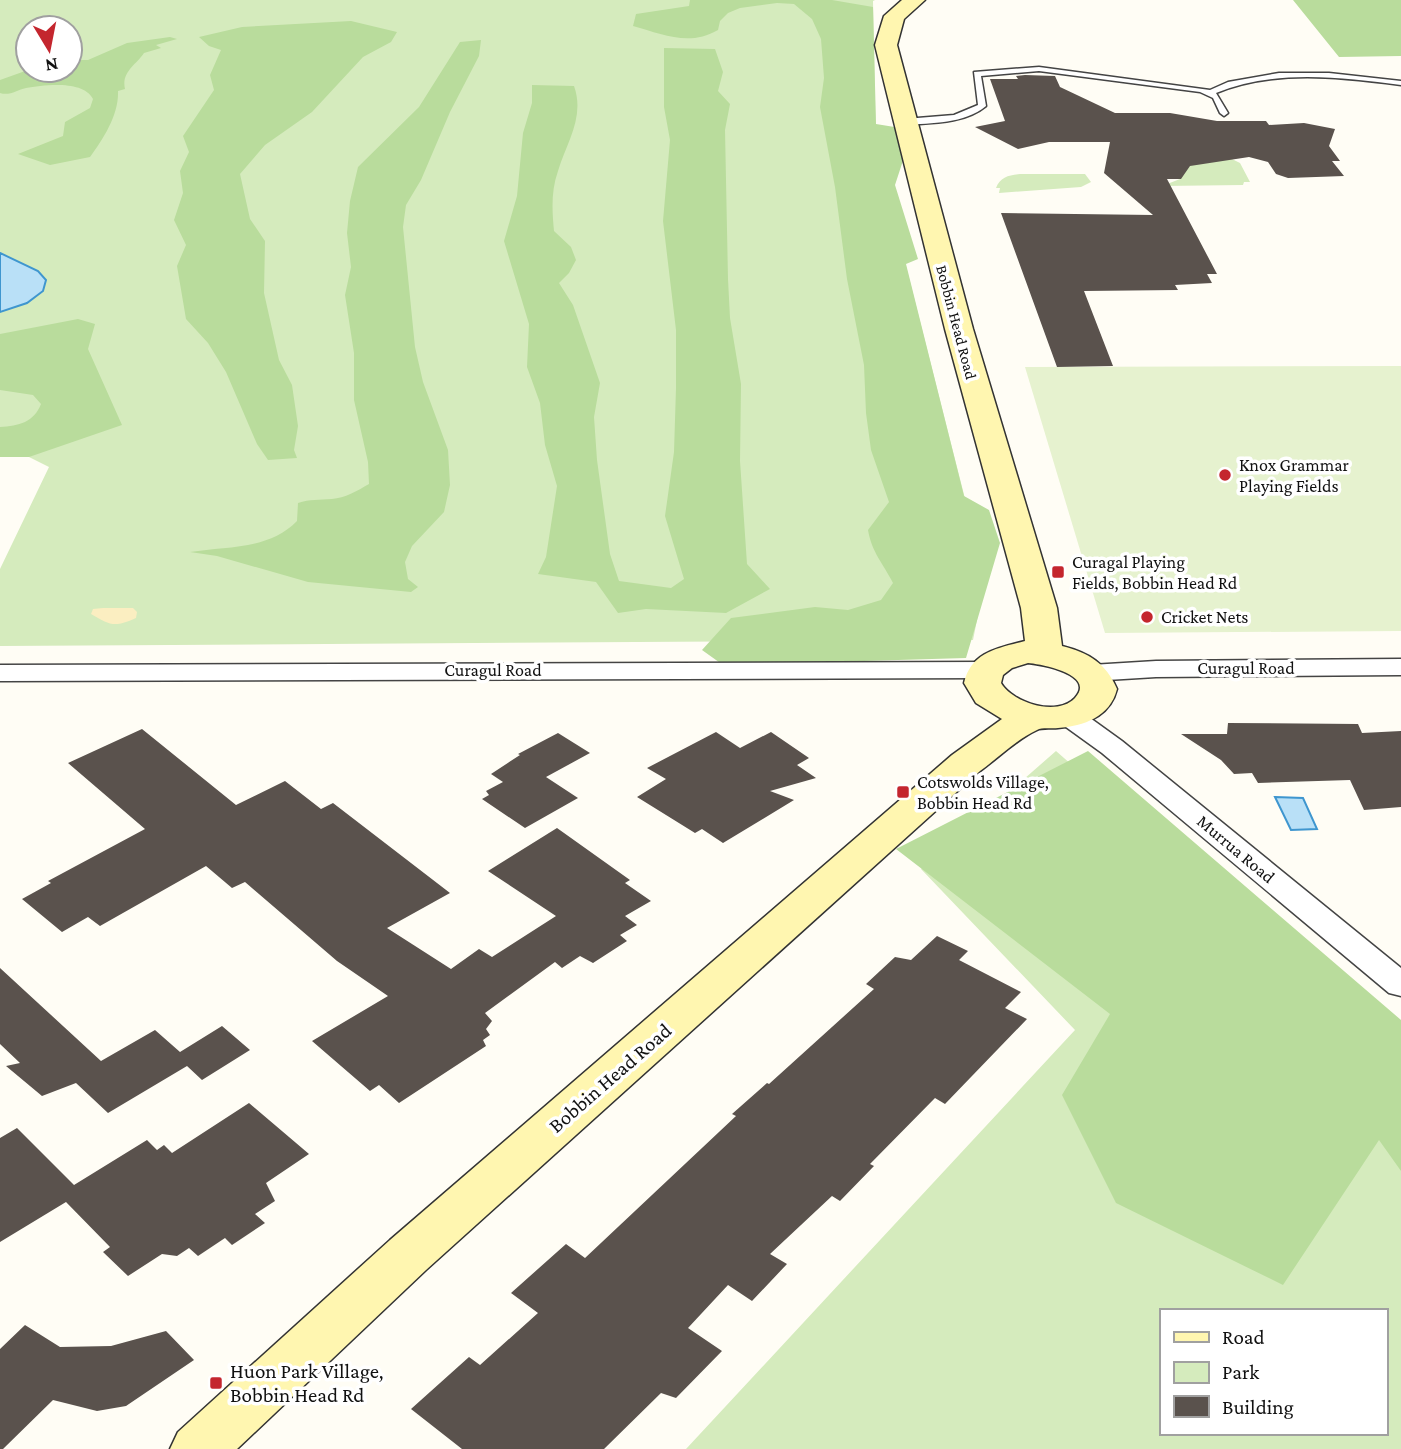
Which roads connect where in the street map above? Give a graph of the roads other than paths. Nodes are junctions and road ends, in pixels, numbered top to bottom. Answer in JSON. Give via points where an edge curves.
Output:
{"nodes":[{"id":1,"x":915,"y":0,"type":"edge"},
{"id":2,"x":1401,"y":83,"type":"edge"},
{"id":3,"x":1210,"y":93,"type":"junction"},
{"id":4,"x":1224,"y":113,"type":"dead end"},
{"id":5,"x":905,"y":122,"type":"junction"},
{"id":6,"x":1045,"y":653,"type":"junction"},
{"id":7,"x":1401,"y":667,"type":"edge"},
{"id":8,"x":985,"y":670,"type":"junction"},
{"id":9,"x":0,"y":673,"type":"edge"},
{"id":10,"x":1091,"y":673,"type":"junction"},
{"id":11,"x":1049,"y":716,"type":"junction"},
{"id":12,"x":1401,"y":985,"type":"edge"},
{"id":13,"x":198,"y":1449,"type":"edge"}],
"edges":[{"from":1,"to":5,"type":"main road","name":"Bobbin Head Road","via":[[894,16],[886,45]]},
{"from":2,"to":3,"type":"lane","via":[[1320,76],[1250,78]]},
{"from":3,"to":4,"type":"lane"},
{"from":3,"to":5,"type":"lane","via":[[1039,69],[990,71],[977,74],[982,106],[974,112]]},
{"from":5,"to":6,"type":"main road","name":"Bobbin Head Road","via":[[1039,608]]},
{"from":6,"to":8,"type":"main road","via":[[1008,655]]},
{"from":6,"to":10,"type":"main road","via":[[1063,657]]},
{"from":7,"to":10,"type":"street","name":"Curagul Road"},
{"from":8,"to":9,"type":"street","name":"Curagul Road"},
{"from":8,"to":11,"type":"main road","via":[[985,692],[995,703],[1011,712]]},
{"from":10,"to":11,"type":"main road","name":"Bobbin Head Road","via":[[1097,697],[1083,710]]},
{"from":11,"to":12,"type":"street","name":"Murrua Road","via":[[1112,747]]},
{"from":11,"to":13,"type":"main road","name":"Bobbin Head Road","via":[[966,763],[408,1255]]}]}
